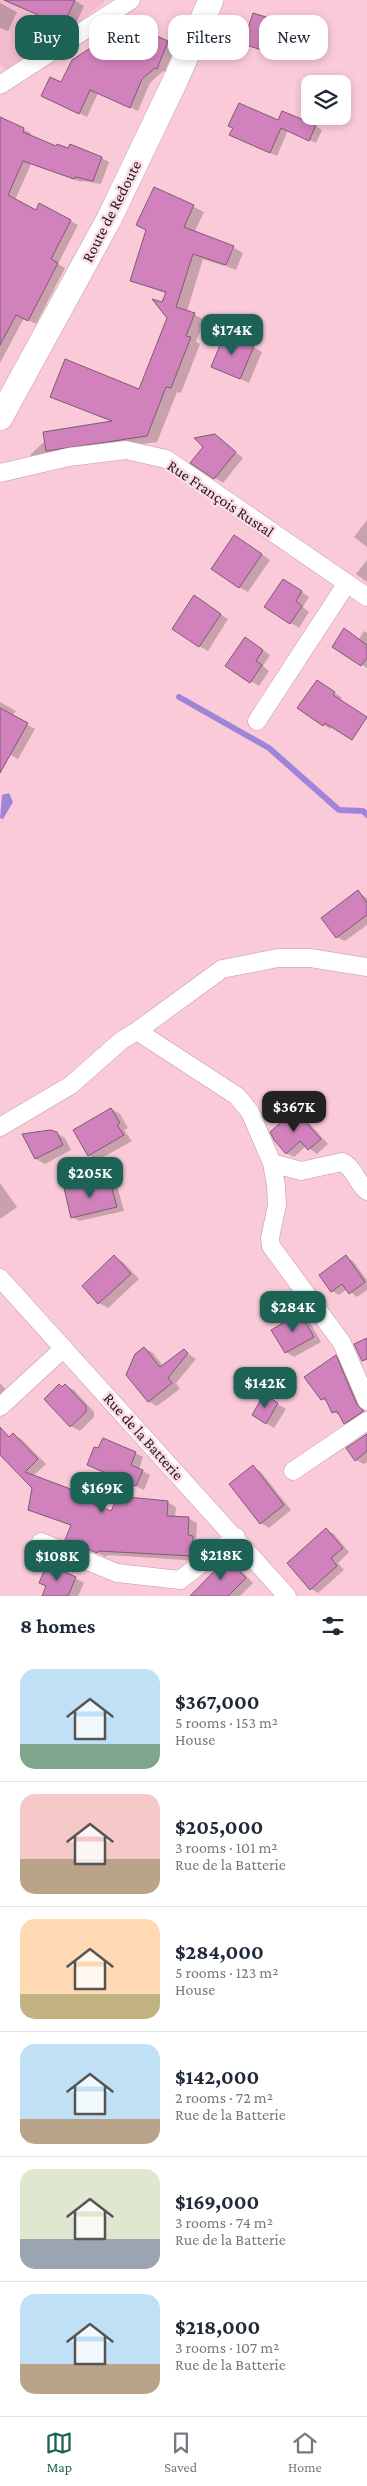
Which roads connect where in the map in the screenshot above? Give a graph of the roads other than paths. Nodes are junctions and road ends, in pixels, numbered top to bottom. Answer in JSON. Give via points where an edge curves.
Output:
{"nodes":[{"id":1,"x":131,"y":0,"type":"edge"},
{"id":2,"x":211,"y":0,"type":"edge"},
{"id":3,"x":0,"y":84,"type":"edge"},
{"id":4,"x":0,"y":418,"type":"edge"},
{"id":5,"x":0,"y":473,"type":"edge"},
{"id":6,"x":347,"y":583,"type":"junction"},
{"id":7,"x":367,"y":597,"type":"edge"},
{"id":8,"x":257,"y":721,"type":"dead end"},
{"id":9,"x":367,"y":967,"type":"edge"},
{"id":10,"x":137,"y":1031,"type":"junction"},
{"id":11,"x":0,"y":1128,"type":"edge"},
{"id":12,"x":272,"y":1163,"type":"junction"},
{"id":13,"x":367,"y":1191,"type":"edge"},
{"id":14,"x":0,"y":1278,"type":"edge"},
{"id":15,"x":64,"y":1348,"type":"junction"},
{"id":16,"x":367,"y":1401,"type":"edge"},
{"id":17,"x":0,"y":1407,"type":"edge"},
{"id":18,"x":367,"y":1421,"type":"edge"},
{"id":19,"x":293,"y":1471,"type":"dead end"},
{"id":20,"x":236,"y":1537,"type":"junction"},
{"id":21,"x":41,"y":1542,"type":"dead end"},
{"id":22,"x":287,"y":1596,"type":"edge"}],
"edges":[{"from":1,"to":3,"type":"street"},
{"from":2,"to":4,"type":"main road","name":"Route de Redoute","via":[[109,219]]},
{"from":5,"to":6,"type":"street","name":"Rue François Rustal","via":[[69,457],[126,450],[166,459]]},
{"from":6,"to":7,"type":"street","name":"Rue François Rustal"},
{"from":6,"to":8,"type":"street"},
{"from":9,"to":10,"type":"street","via":[[310,958],[278,958],[222,970]]},
{"from":10,"to":11,"type":"street","via":[[70,1084]]},
{"from":10,"to":12,"type":"street","via":[[237,1096],[250,1112]]},
{"from":12,"to":13,"type":"street","via":[[301,1171],[342,1162],[348,1164]]},
{"from":12,"to":16,"type":"street","via":[[278,1198],[270,1246],[342,1343]]},
{"from":14,"to":15,"type":"street","name":"Rue de la Batterie"},
{"from":15,"to":17,"type":"street"},
{"from":15,"to":20,"type":"street","name":"Rue de la Batterie"},
{"from":18,"to":19,"type":"street"},
{"from":20,"to":21,"type":"street","via":[[180,1580],[117,1573]]},
{"from":20,"to":22,"type":"street","name":"Rue de la Batterie"}]}
